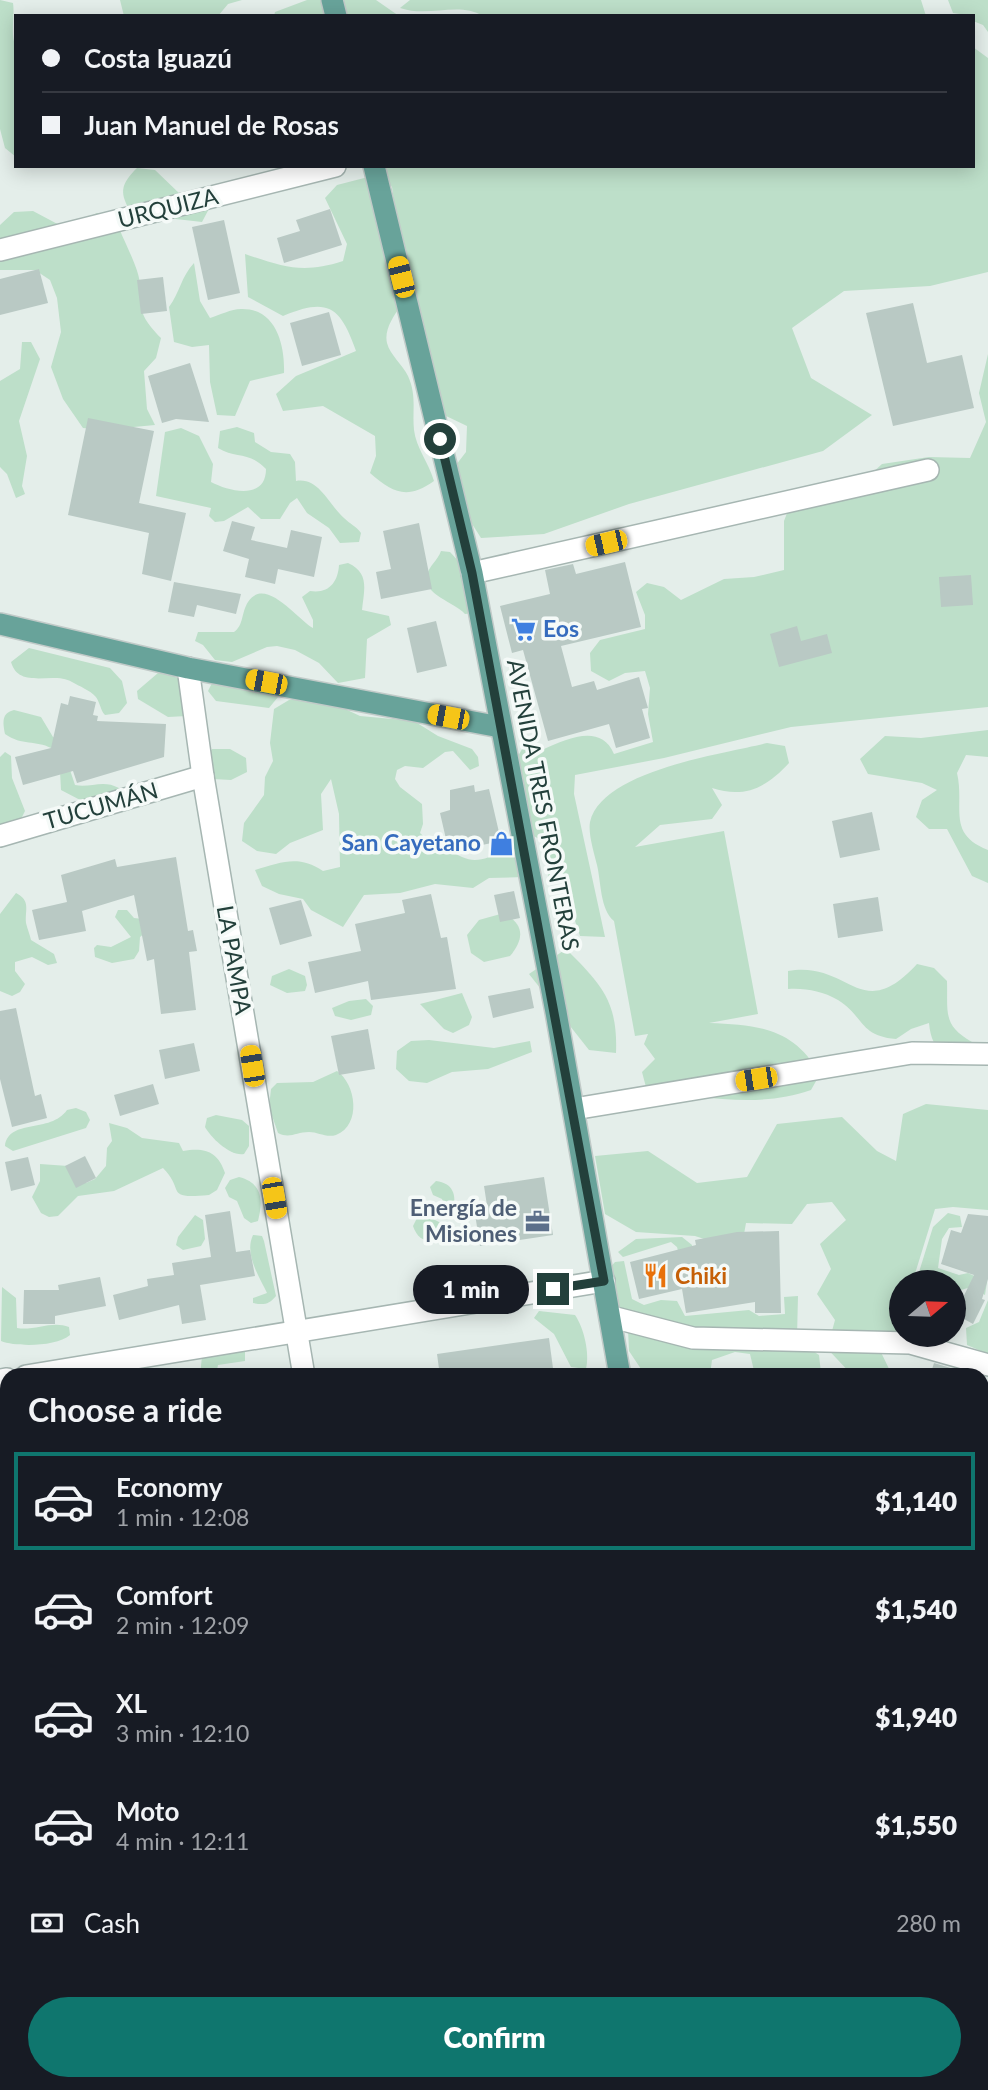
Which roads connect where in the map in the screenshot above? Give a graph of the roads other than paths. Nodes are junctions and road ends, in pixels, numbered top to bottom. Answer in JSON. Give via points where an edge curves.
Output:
{"nodes":[{"id":1,"x":327,"y":168,"type":"edge"},
{"id":2,"x":374,"y":168,"type":"edge"},
{"id":3,"x":0,"y":250,"type":"edge"},
{"id":4,"x":928,"y":470,"type":"dead end"},
{"id":5,"x":472,"y":573,"type":"junction"},
{"id":6,"x":0,"y":624,"type":"edge"},
{"id":7,"x":188,"y":668,"type":"junction"},
{"id":8,"x":500,"y":727,"type":"junction"},
{"id":9,"x":203,"y":776,"type":"junction"},
{"id":10,"x":0,"y":836,"type":"edge"},
{"id":11,"x":988,"y":1054,"type":"edge"},
{"id":12,"x":574,"y":1109,"type":"junction"},
{"id":13,"x":604,"y":1281,"type":"junction"},
{"id":14,"x":612,"y":1317,"type":"junction"},
{"id":15,"x":296,"y":1330,"type":"junction"},
{"id":16,"x":988,"y":1366,"type":"edge"},
{"id":17,"x":73,"y":1368,"type":"edge"},
{"id":18,"x":303,"y":1368,"type":"edge"},
{"id":19,"x":619,"y":1368,"type":"edge"}],
"edges":[{"from":1,"to":3,"type":"street","name":"URQUIZA"},
{"from":2,"to":5,"type":"main road","name":"AVENIDA TRES FRONTERAS"},
{"from":4,"to":5,"type":"street"},
{"from":5,"to":8,"type":"main road","name":"AVENIDA TRES FRONTERAS"},
{"from":6,"to":7,"type":"main road"},
{"from":7,"to":8,"type":"main road"},
{"from":7,"to":9,"type":"street","name":"LA PAMPA"},
{"from":8,"to":12,"type":"main road","name":"AVENIDA TRES FRONTERAS"},
{"from":9,"to":10,"type":"street","name":"TUCUMÁN"},
{"from":9,"to":15,"type":"street","name":"LA PAMPA"},
{"from":11,"to":12,"type":"street","via":[[912,1054]]},
{"from":12,"to":13,"type":"main road","name":"AVENIDA TRES FRONTERAS"},
{"from":13,"to":14,"type":"main road","name":"AVENIDA TRES FRONTERAS"},
{"from":13,"to":15,"type":"street"},
{"from":14,"to":16,"type":"street","via":[[693,1338],[910,1343]]},
{"from":14,"to":19,"type":"main road","name":"AVENIDA TRES FRONTERAS"},
{"from":15,"to":17,"type":"street"},
{"from":15,"to":18,"type":"street","name":"LA PAMPA"}]}
